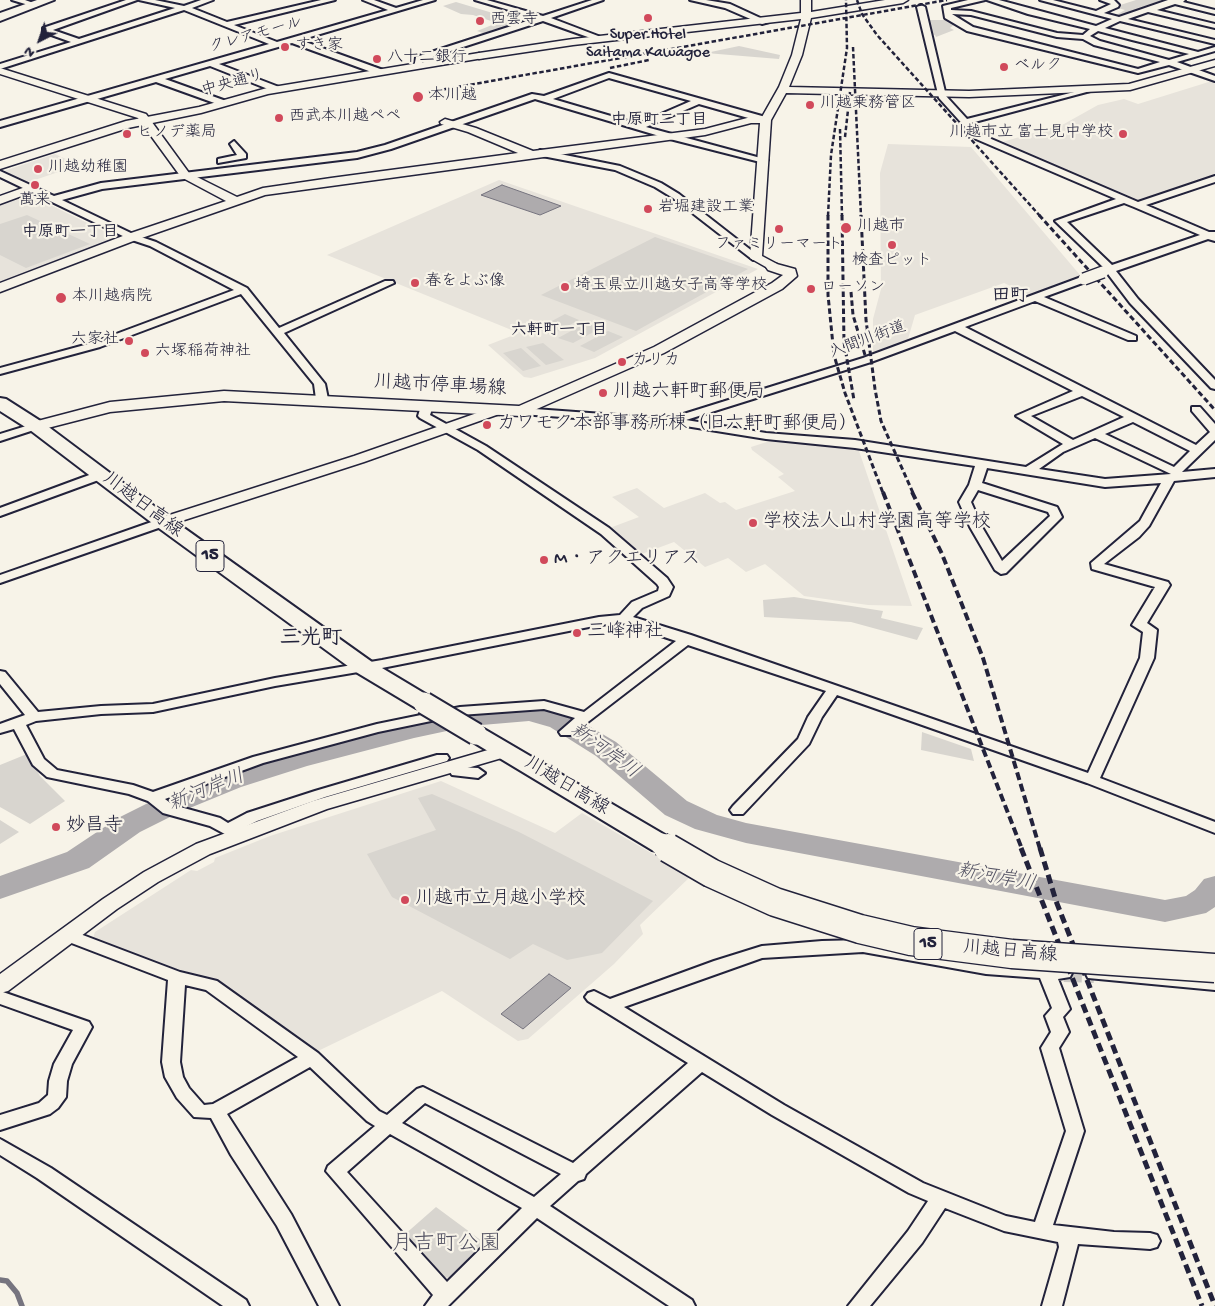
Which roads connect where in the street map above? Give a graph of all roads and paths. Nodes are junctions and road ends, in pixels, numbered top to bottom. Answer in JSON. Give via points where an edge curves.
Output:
{"nodes":[{"id":1,"x":16,"y":0,"type":"edge"},
{"id":2,"x":48,"y":0,"type":"edge"},
{"id":3,"x":133,"y":0,"type":"edge"},
{"id":4,"x":143,"y":0,"type":"edge"},
{"id":5,"x":209,"y":0,"type":"edge"},
{"id":6,"x":331,"y":0,"type":"edge"},
{"id":7,"x":367,"y":0,"type":"edge"},
{"id":8,"x":431,"y":0,"type":"edge"},
{"id":9,"x":479,"y":0,"type":"edge"},
{"id":10,"x":599,"y":0,"type":"edge"},
{"id":11,"x":694,"y":0,"type":"edge"},
{"id":12,"x":806,"y":0,"type":"edge"},
{"id":13,"x":903,"y":0,"type":"edge"},
{"id":14,"x":981,"y":0,"type":"edge"},
{"id":15,"x":991,"y":0,"type":"edge"},
{"id":16,"x":1043,"y":0,"type":"edge"},
{"id":17,"x":1104,"y":0,"type":"edge"},
{"id":18,"x":1165,"y":0,"type":"edge"},
{"id":19,"x":1178,"y":1,"type":"edge"},
{"id":20,"x":35,"y":5,"type":"junction"},
{"id":21,"x":922,"y":7,"type":"dead end"},
{"id":22,"x":185,"y":8,"type":"junction"},
{"id":23,"x":395,"y":10,"type":"junction"},
{"id":24,"x":1148,"y":10,"type":"junction"},
{"id":25,"x":947,"y":12,"type":"junction"},
{"id":26,"x":1215,"y":12,"type":"edge"},
{"id":27,"x":1098,"y":13,"type":"junction"},
{"id":28,"x":0,"y":17,"type":"edge"},
{"id":29,"x":807,"y":17,"type":"junction"},
{"id":30,"x":543,"y":18,"type":"junction"},
{"id":31,"x":1119,"y":19,"type":"junction"},
{"id":32,"x":765,"y":22,"type":"junction"},
{"id":33,"x":228,"y":24,"type":"junction"},
{"id":34,"x":1215,"y":26,"type":"edge"},
{"id":35,"x":1097,"y":28,"type":"junction"},
{"id":36,"x":1085,"y":36,"type":"junction"},
{"id":37,"x":602,"y":39,"type":"junction"},
{"id":38,"x":292,"y":40,"type":"junction"},
{"id":39,"x":79,"y":42,"type":"junction"},
{"id":40,"x":1215,"y":42,"type":"edge"},
{"id":41,"x":276,"y":44,"type":"junction"},
{"id":42,"x":1215,"y":50,"type":"edge"},
{"id":43,"x":1198,"y":54,"type":"junction"},
{"id":44,"x":479,"y":56,"type":"joint"},
{"id":45,"x":1169,"y":62,"type":"junction"},
{"id":46,"x":210,"y":63,"type":"junction"},
{"id":47,"x":1215,"y":63,"type":"edge"},
{"id":48,"x":417,"y":66,"type":"junction"},
{"id":49,"x":0,"y":67,"type":"edge"},
{"id":50,"x":1191,"y":70,"type":"junction"},
{"id":51,"x":0,"y":71,"type":"edge"},
{"id":52,"x":380,"y":72,"type":"junction"},
{"id":53,"x":157,"y":79,"type":"junction"},
{"id":54,"x":1215,"y":79,"type":"edge"},
{"id":55,"x":276,"y":89,"type":"junction"},
{"id":56,"x":782,"y":90,"type":"junction"},
{"id":57,"x":1090,"y":90,"type":"junction"},
{"id":58,"x":942,"y":93,"type":"junction"},
{"id":59,"x":89,"y":98,"type":"junction"},
{"id":60,"x":544,"y":99,"type":"junction"},
{"id":61,"x":698,"y":101,"type":"junction"},
{"id":62,"x":223,"y":103,"type":"junction"},
{"id":63,"x":146,"y":120,"type":"junction"},
{"id":64,"x":766,"y":120,"type":"junction"},
{"id":65,"x":966,"y":122,"type":"junction"},
{"id":66,"x":448,"y":123,"type":"junction"},
{"id":67,"x":0,"y":124,"type":"edge"},
{"id":68,"x":638,"y":127,"type":"junction"},
{"id":69,"x":669,"y":136,"type":"junction"},
{"id":70,"x":234,"y":144,"type":"dead end"},
{"id":71,"x":535,"y":154,"type":"junction"},
{"id":72,"x":764,"y":160,"type":"junction"},
{"id":73,"x":239,"y":163,"type":"junction"},
{"id":74,"x":0,"y":165,"type":"edge"},
{"id":75,"x":0,"y":174,"type":"edge"},
{"id":76,"x":185,"y":175,"type":"junction"},
{"id":77,"x":1215,"y":179,"type":"edge"},
{"id":78,"x":31,"y":189,"type":"junction"},
{"id":79,"x":0,"y":200,"type":"edge"},
{"id":80,"x":52,"y":200,"type":"junction"},
{"id":81,"x":1123,"y":200,"type":"junction"},
{"id":82,"x":235,"y":201,"type":"junction"},
{"id":83,"x":1137,"y":205,"type":"junction"},
{"id":84,"x":1213,"y":236,"type":"edge"},
{"id":85,"x":132,"y":237,"type":"junction"},
{"id":86,"x":756,"y":258,"type":"junction"},
{"id":87,"x":773,"y":267,"type":"joint"},
{"id":88,"x":1106,"y":270,"type":"junction"},
{"id":89,"x":1084,"y":278,"type":"joint"},
{"id":90,"x":389,"y":284,"type":"dead end"},
{"id":91,"x":0,"y":288,"type":"edge"},
{"id":92,"x":244,"y":290,"type":"junction"},
{"id":93,"x":1035,"y":297,"type":"junction"},
{"id":94,"x":954,"y":326,"type":"junction"},
{"id":95,"x":276,"y":333,"type":"junction"},
{"id":96,"x":1132,"y":338,"type":"dead end"},
{"id":97,"x":0,"y":371,"type":"edge"},
{"id":98,"x":1215,"y":386,"type":"edge"},
{"id":99,"x":1081,"y":392,"type":"junction"},
{"id":100,"x":322,"y":399,"type":"junction"},
{"id":101,"x":0,"y":403,"type":"edge"},
{"id":102,"x":427,"y":406,"type":"junction"},
{"id":103,"x":497,"y":410,"type":"junction"},
{"id":104,"x":1196,"y":410,"type":"dead end"},
{"id":105,"x":521,"y":411,"type":"junction"},
{"id":106,"x":1132,"y":418,"type":"junction"},
{"id":107,"x":675,"y":420,"type":"junction"},
{"id":108,"x":36,"y":426,"type":"junction"},
{"id":109,"x":445,"y":429,"type":"junction"},
{"id":110,"x":1215,"y":433,"type":"edge"},
{"id":111,"x":1095,"y":434,"type":"junction"},
{"id":112,"x":0,"y":438,"type":"edge"},
{"id":113,"x":1072,"y":444,"type":"junction"},
{"id":114,"x":1196,"y":450,"type":"junction"},
{"id":115,"x":982,"y":464,"type":"junction"},
{"id":116,"x":1028,"y":471,"type":"junction"},
{"id":117,"x":1215,"y":473,"type":"edge"},
{"id":118,"x":100,"y":475,"type":"junction"},
{"id":119,"x":1174,"y":476,"type":"junction"},
{"id":120,"x":975,"y":485,"type":"junction"},
{"id":121,"x":0,"y":512,"type":"edge"},
{"id":122,"x":162,"y":522,"type":"junction"},
{"id":123,"x":0,"y":579,"type":"edge"},
{"id":124,"x":624,"y":619,"type":"junction"},
{"id":125,"x":686,"y":638,"type":"junction"},
{"id":126,"x":364,"y":667,"type":"junction"},
{"id":127,"x":0,"y":674,"type":"edge"},
{"id":128,"x":834,"y":689,"type":"junction"},
{"id":129,"x":34,"y":717,"type":"junction"},
{"id":130,"x":584,"y":719,"type":"junction"},
{"id":131,"x":18,"y":723,"type":"junction"},
{"id":132,"x":0,"y":729,"type":"edge"},
{"id":133,"x":566,"y":732,"type":"dead end"},
{"id":134,"x":505,"y":750,"type":"junction"},
{"id":135,"x":442,"y":758,"type":"dead end"},
{"id":136,"x":456,"y":772,"type":"dead end"},
{"id":137,"x":478,"y":773,"type":"dead end"},
{"id":138,"x":1092,"y":780,"type":"junction"},
{"id":139,"x":159,"y":803,"type":"junction"},
{"id":140,"x":738,"y":810,"type":"dead end"},
{"id":141,"x":1215,"y":828,"type":"edge"},
{"id":142,"x":232,"y":832,"type":"junction"},
{"id":143,"x":67,"y":935,"type":"junction"},
{"id":144,"x":1215,"y":968,"type":"edge"},
{"id":145,"x":1094,"y":974,"type":"tunnel mouth"},
{"id":146,"x":177,"y":977,"type":"junction"},
{"id":147,"x":1215,"y":984,"type":"edge"},
{"id":148,"x":0,"y":985,"type":"edge"},
{"id":149,"x":0,"y":998,"type":"edge"},
{"id":150,"x":312,"y":1058,"type":"junction"},
{"id":151,"x":700,"y":1064,"type":"junction"},
{"id":152,"x":216,"y":1111,"type":"junction"},
{"id":153,"x":0,"y":1123,"type":"edge"},
{"id":154,"x":390,"y":1124,"type":"junction"},
{"id":155,"x":0,"y":1146,"type":"edge"},
{"id":156,"x":577,"y":1174,"type":"junction"},
{"id":157,"x":942,"y":1198,"type":"junction"},
{"id":158,"x":536,"y":1207,"type":"junction"},
{"id":159,"x":1041,"y":1232,"type":"junction"},
{"id":160,"x":1067,"y":1236,"type":"junction"},
{"id":161,"x":1150,"y":1242,"type":"dead end"},
{"id":162,"x":441,"y":1300,"type":"edge"},
{"id":163,"x":239,"y":1306,"type":"edge"},
{"id":164,"x":329,"y":1306,"type":"edge"},
{"id":165,"x":685,"y":1306,"type":"edge"},
{"id":166,"x":858,"y":1306,"type":"edge"},
{"id":167,"x":1052,"y":1306,"type":"edge"}],
"edges":[{"from":1,"to":20,"type":"street"},
{"from":2,"to":20,"type":"main road"},
{"from":3,"to":39,"type":"street","via":[[46,30]]},
{"from":4,"to":22,"type":"street"},
{"from":5,"to":22,"type":"street"},
{"from":6,"to":33,"type":"street"},
{"from":7,"to":23,"type":"street"},
{"from":8,"to":23,"type":"street","name":"クレアモール"},
{"from":9,"to":30,"type":"street"},
{"from":10,"to":30,"type":"street"},
{"from":11,"to":32,"type":"street","via":[[727,6]]},
{"from":12,"to":29,"type":"street"},
{"from":13,"to":29,"type":"street"},
{"from":14,"to":25,"type":"street","via":[[947,6]]},
{"from":15,"to":35,"type":"street"},
{"from":16,"to":27,"type":"street"},
{"from":17,"to":27,"type":"street","via":[[1115,5]]},
{"from":18,"to":19,"type":"street"},
{"from":19,"to":24,"type":"street"},
{"from":19,"to":26,"type":"street"},
{"from":20,"to":28,"type":"main road"},
{"from":21,"to":58,"type":"street"},
{"from":22,"to":33,"type":"street"},
{"from":22,"to":39,"type":"street"},
{"from":23,"to":38,"type":"street","name":"クレアモール"},
{"from":24,"to":31,"type":"street"},
{"from":24,"to":34,"type":"street"},
{"from":25,"to":36,"type":"street","via":[[971,13],[1057,34]]},
{"from":25,"to":45,"type":"street","via":[[952,20],[970,29],[1138,72]]},
{"from":27,"to":31,"type":"street"},
{"from":29,"to":32,"type":"street"},
{"from":29,"to":56,"type":"street","via":[[797,55]]},
{"from":30,"to":37,"type":"street"},
{"from":30,"to":48,"type":"street","via":[[419,59]]},
{"from":31,"to":35,"type":"street"},
{"from":31,"to":40,"type":"street"},
{"from":32,"to":37,"type":"street"},
{"from":33,"to":41,"type":"street"},
{"from":35,"to":36,"type":"street"},
{"from":35,"to":43,"type":"street"},
{"from":36,"to":45,"type":"street","via":[[1096,43]]},
{"from":37,"to":44,"type":"street"},
{"from":38,"to":41,"type":"street","name":"クレアモール"},
{"from":38,"to":52,"type":"street"},
{"from":39,"to":49,"type":"street"},
{"from":41,"to":46,"type":"street","name":"クレアモール"},
{"from":42,"to":43,"type":"street"},
{"from":43,"to":45,"type":"street"},
{"from":44,"to":48,"type":"main road","name":"中央通り"},
{"from":45,"to":50,"type":"street"},
{"from":46,"to":53,"type":"street","name":"クレアモール"},
{"from":46,"to":55,"type":"street"},
{"from":47,"to":50,"type":"street"},
{"from":48,"to":52,"type":"main road","name":"中央通り"},
{"from":50,"to":54,"type":"street"},
{"from":50,"to":57,"type":"street","via":[[1130,88]]},
{"from":51,"to":59,"type":"street"},
{"from":52,"to":55,"type":"main road","name":"中央通り"},
{"from":53,"to":59,"type":"street","name":"クレアモール"},
{"from":53,"to":62,"type":"street"},
{"from":55,"to":62,"type":"main road","name":"中央通り"},
{"from":56,"to":58,"type":"street"},
{"from":56,"to":64,"type":"street"},
{"from":57,"to":58,"type":"street"},
{"from":57,"to":65,"type":"street"},
{"from":58,"to":65,"type":"street"},
{"from":59,"to":63,"type":"street","via":[[136,113]]},
{"from":59,"to":67,"type":"street","name":"クレアモール"},
{"from":60,"to":61,"type":"street","via":[[609,75]]},
{"from":60,"to":66,"type":"street","via":[[535,96]]},
{"from":60,"to":68,"type":"street"},
{"from":61,"to":64,"type":"street"},
{"from":61,"to":68,"type":"street"},
{"from":62,"to":63,"type":"main road","name":"中央通り"},
{"from":63,"to":74,"type":"main road","name":"中央通り"},
{"from":63,"to":76,"type":"street"},
{"from":64,"to":69,"type":"street"},
{"from":64,"to":72,"type":"street"},
{"from":65,"to":81,"type":"street","via":[[982,139]]},
{"from":66,"to":71,"type":"street"},
{"from":66,"to":73,"type":"street","via":[[388,147],[357,155]]},
{"from":68,"to":69,"type":"street"},
{"from":69,"to":71,"type":"street"},
{"from":69,"to":72,"type":"street"},
{"from":70,"to":73,"type":"street","via":[[243,156]]},
{"from":71,"to":82,"type":"street","via":[[293,186]]},
{"from":71,"to":86,"type":"street","via":[[617,168],[651,182],[676,196]]},
{"from":72,"to":86,"type":"street"},
{"from":73,"to":76,"type":"street","via":[[220,161],[223,169]]},
{"from":75,"to":78,"type":"street"},
{"from":76,"to":80,"type":"street","via":[[95,187]]},
{"from":76,"to":82,"type":"street"},
{"from":77,"to":83,"type":"street"},
{"from":78,"to":79,"type":"street"},
{"from":78,"to":80,"type":"street"},
{"from":80,"to":85,"type":"street"},
{"from":81,"to":83,"type":"street"},
{"from":81,"to":88,"type":"street","via":[[1060,221]]},
{"from":82,"to":85,"type":"street"},
{"from":83,"to":84,"type":"street"},
{"from":84,"to":88,"type":"street","name":"入間川街道"},
{"from":85,"to":91,"type":"street"},
{"from":85,"to":92,"type":"street","via":[[153,244]]},
{"from":86,"to":87,"type":"street"},
{"from":87,"to":105,"type":"main road","name":"川越市停車場線","via":[[790,272],[790,276],[659,350]]},
{"from":88,"to":89,"type":"street","name":"入間川街道","bridge":true},
{"from":88,"to":98,"type":"street"},
{"from":89,"to":93,"type":"street","name":"入間川街道"},
{"from":90,"to":95,"type":"street"},
{"from":92,"to":95,"type":"street"},
{"from":92,"to":97,"type":"street","via":[[96,345]]},
{"from":93,"to":94,"type":"street","name":"入間川街道"},
{"from":93,"to":96,"type":"street"},
{"from":94,"to":99,"type":"street"},
{"from":94,"to":107,"type":"street","name":"入間川街道","via":[[862,361]]},
{"from":95,"to":100,"type":"street","via":[[319,384]]},
{"from":99,"to":106,"type":"street"},
{"from":99,"to":113,"type":"street","via":[[1022,416]]},
{"from":100,"to":102,"type":"main road","name":"川越市停車場線"},
{"from":100,"to":108,"type":"main road","name":"川越市停車場線","via":[[224,396],[167,400],[110,407]]},
{"from":101,"to":108,"type":"main road","name":"川越日高線","number":"15"},
{"from":102,"to":103,"type":"main road","name":"川越市停車場線"},
{"from":102,"to":109,"type":"street","via":[[424,416]]},
{"from":103,"to":105,"type":"main road","name":"川越市停車場線"},
{"from":103,"to":109,"type":"street"},
{"from":104,"to":110,"type":"street"},
{"from":105,"to":107,"type":"street","name":"入間川街道"},
{"from":106,"to":111,"type":"street"},
{"from":106,"to":114,"type":"street"},
{"from":107,"to":115,"type":"street","via":[[766,436],[855,444]]},
{"from":108,"to":112,"type":"street"},
{"from":108,"to":118,"type":"main road","name":"川越日高線","number":"15"},
{"from":109,"to":122,"type":"street"},
{"from":109,"to":124,"type":"street","via":[[482,448],[605,531],[662,581],[666,587],[664,593],[637,605]]},
{"from":110,"to":114,"type":"street"},
{"from":111,"to":113,"type":"street"},
{"from":111,"to":119,"type":"street"},
{"from":113,"to":116,"type":"street"},
{"from":114,"to":119,"type":"street"},
{"from":115,"to":116,"type":"street"},
{"from":115,"to":120,"type":"street"},
{"from":116,"to":119,"type":"street","via":[[1105,483]]},
{"from":117,"to":119,"type":"street"},
{"from":118,"to":121,"type":"street"},
{"from":118,"to":122,"type":"main road","name":"川越日高線","number":"15"},
{"from":119,"to":138,"type":"street","via":[[1145,522],[1097,566],[1163,585],[1139,626],[1150,630],[1147,658]]},
{"from":120,"to":120,"type":"street","via":[[1053,510],[1056,516],[1001,570],[965,502]]},
{"from":122,"to":123,"type":"street"},
{"from":122,"to":126,"type":"main road","name":"川越日高線","number":"15"},
{"from":124,"to":125,"type":"street"},
{"from":124,"to":126,"type":"street","via":[[599,621]]},
{"from":125,"to":128,"type":"street"},
{"from":125,"to":130,"type":"street"},
{"from":126,"to":129,"type":"street","via":[[153,708]]},
{"from":126,"to":134,"type":"main road","name":"川越日高線","number":"15","bridge":true},
{"from":127,"to":129,"type":"street"},
{"from":128,"to":138,"type":"street"},
{"from":128,"to":140,"type":"street","via":[[815,716],[804,741]]},
{"from":129,"to":131,"type":"street"},
{"from":130,"to":133,"type":"street"},
{"from":130,"to":139,"type":"street","via":[[544,705],[460,711],[377,728],[258,760]]},
{"from":131,"to":132,"type":"street"},
{"from":131,"to":139,"type":"street","via":[[38,762],[52,774],[133,790]]},
{"from":134,"to":142,"type":"street"},
{"from":134,"to":144,"type":"main road","name":"川越日高線","number":"15","bridge":true,"via":[[711,872],[775,902],[828,920],[911,941],[1012,954]]},
{"from":135,"to":142,"type":"street","via":[[252,817]]},
{"from":136,"to":137,"type":"street"},
{"from":138,"to":141,"type":"street"},
{"from":139,"to":142,"type":"street","via":[[215,822]]},
{"from":142,"to":143,"type":"street","via":[[151,877]]},
{"from":143,"to":146,"type":"street"},
{"from":143,"to":148,"type":"street"},
{"from":145,"to":147,"type":"street"},
{"from":146,"to":150,"type":"street","via":[[211,985]]},
{"from":146,"to":152,"type":"street","via":[[171,1062],[174,1077],[200,1112]]},
{"from":149,"to":153,"type":"street","via":[[83,1027],[63,1064],[57,1097],[52,1103],[44,1109]]},
{"from":150,"to":152,"type":"street"},
{"from":150,"to":154,"type":"street","via":[[373,1116]]},
{"from":151,"to":156,"type":"street"},
{"from":151,"to":157,"type":"street","via":[[899,1179]]},
{"from":151,"to":159,"type":"street","via":[[601,1002],[762,952],[812,948],[863,946],[986,968],[1055,973],[1061,1009],[1054,1016],[1060,1032],[1050,1048],[1075,1130]]},
{"from":152,"to":164,"type":"street","via":[[284,1220]]},
{"from":154,"to":156,"type":"street","via":[[424,1094]]},
{"from":154,"to":158,"type":"street"},
{"from":154,"to":162,"type":"street","via":[[335,1171]]},
{"from":155,"to":163,"type":"street"},
{"from":156,"to":158,"type":"street"},
{"from":157,"to":159,"type":"street","via":[[1004,1223]]},
{"from":157,"to":166,"type":"street","via":[[916,1237]]},
{"from":158,"to":162,"type":"street"},
{"from":158,"to":165,"type":"street"},
{"from":159,"to":160,"type":"street"},
{"from":160,"to":161,"type":"street"},
{"from":160,"to":167,"type":"street","via":[[1069,1247]]}]}
